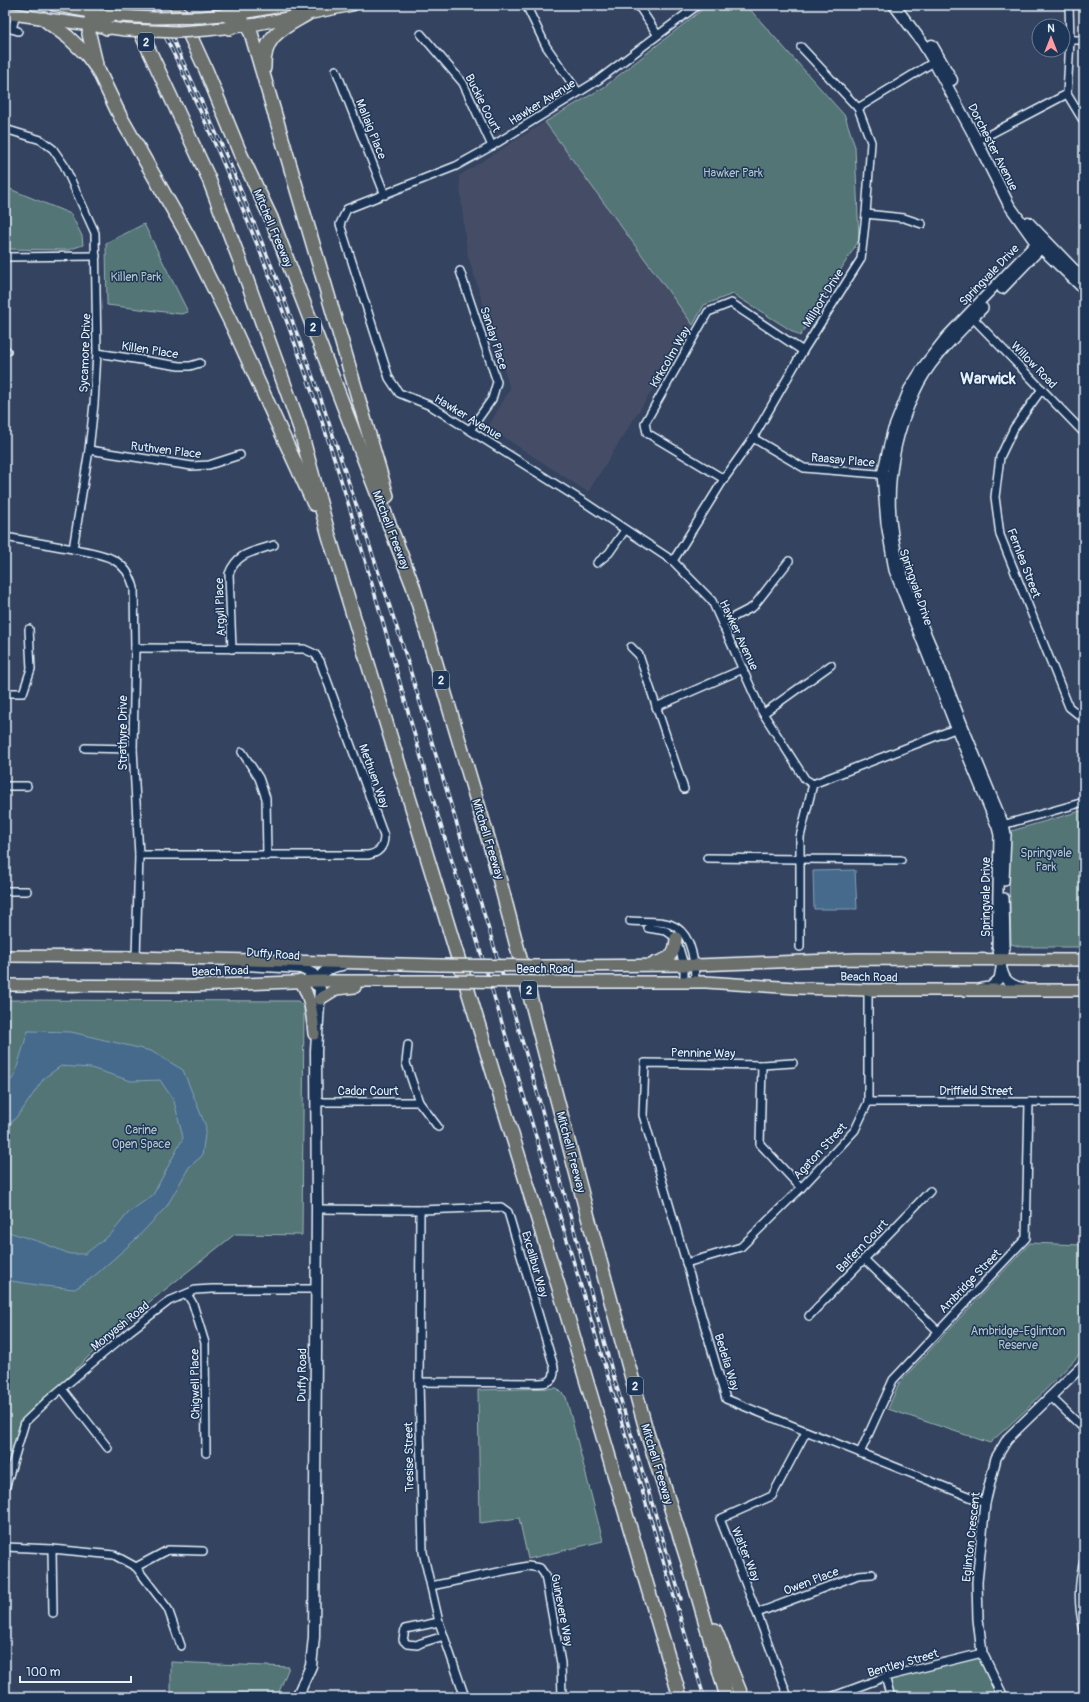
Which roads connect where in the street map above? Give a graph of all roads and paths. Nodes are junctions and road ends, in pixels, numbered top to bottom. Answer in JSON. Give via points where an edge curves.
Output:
{"nodes":[{"id":1,"x":54,"y":5,"type":"edge"},
{"id":2,"x":128,"y":5,"type":"edge"},
{"id":3,"x":176,"y":5,"type":"edge"},
{"id":4,"x":288,"y":5,"type":"edge"},
{"id":5,"x":352,"y":5,"type":"edge"},
{"id":6,"x":526,"y":5,"type":"edge"},
{"id":7,"x":638,"y":5,"type":"edge"},
{"id":8,"x":698,"y":5,"type":"edge"},
{"id":9,"x":894,"y":5,"type":"edge"},
{"id":10,"x":902,"y":5,"type":"edge"},
{"id":11,"x":1069,"y":5,"type":"edge"},
{"id":12,"x":10,"y":13,"type":"edge"},
{"id":13,"x":307,"y":14,"type":"junction"},
{"id":14,"x":89,"y":15,"type":"edge"},
{"id":15,"x":225,"y":15,"type":"joint"},
{"id":16,"x":115,"y":16,"type":"joint"},
{"id":17,"x":243,"y":16,"type":"edge"},
{"id":18,"x":1069,"y":18,"type":"edge"},
{"id":19,"x":44,"y":19,"type":"junction"},
{"id":20,"x":107,"y":28,"type":"joint"},
{"id":21,"x":229,"y":28,"type":"joint"},
{"id":22,"x":11,"y":29,"type":"edge"},
{"id":23,"x":421,"y":34,"type":"dead end"},
{"id":24,"x":657,"y":34,"type":"junction"},
{"id":25,"x":1071,"y":40,"type":"edge"},
{"id":26,"x":1084,"y":40,"type":"edge"},
{"id":27,"x":801,"y":47,"type":"dead end"},
{"id":28,"x":1069,"y":58,"type":"edge"},
{"id":29,"x":937,"y":60,"type":"junction"},
{"id":30,"x":98,"y":70,"type":"junction"},
{"id":31,"x":336,"y":70,"type":"dead end"},
{"id":32,"x":265,"y":75,"type":"junction"},
{"id":33,"x":578,"y":92,"type":"junction"},
{"id":34,"x":1067,"y":94,"type":"junction"},
{"id":35,"x":858,"y":108,"type":"junction"},
{"id":36,"x":1084,"y":122,"type":"edge"},
{"id":37,"x":5,"y":129,"type":"edge"},
{"id":38,"x":980,"y":140,"type":"junction"},
{"id":39,"x":492,"y":146,"type":"junction"},
{"id":40,"x":385,"y":195,"type":"junction"},
{"id":41,"x":866,"y":214,"type":"junction"},
{"id":42,"x":922,"y":224,"type":"dead end"},
{"id":43,"x":1042,"y":243,"type":"junction"},
{"id":44,"x":96,"y":256,"type":"junction"},
{"id":45,"x":5,"y":257,"type":"edge"},
{"id":46,"x":460,"y":271,"type":"dead end"},
{"id":47,"x":1084,"y":280,"type":"edge"},
{"id":48,"x":1084,"y":289,"type":"edge"},
{"id":49,"x":971,"y":316,"type":"junction"},
{"id":50,"x":803,"y":351,"type":"junction"},
{"id":51,"x":97,"y":353,"type":"junction"},
{"id":52,"x":200,"y":363,"type":"dead end"},
{"id":53,"x":1042,"y":389,"type":"junction"},
{"id":54,"x":470,"y":430,"type":"junction"},
{"id":55,"x":1084,"y":433,"type":"edge"},
{"id":56,"x":753,"y":438,"type":"junction"},
{"id":57,"x":89,"y":450,"type":"junction"},
{"id":58,"x":240,"y":455,"type":"dead end"},
{"id":59,"x":886,"y":475,"type":"junction"},
{"id":60,"x":724,"y":479,"type":"junction"},
{"id":61,"x":625,"y":530,"type":"junction"},
{"id":62,"x":329,"y":536,"type":"junction"},
{"id":63,"x":5,"y":537,"type":"edge"},
{"id":64,"x":274,"y":545,"type":"dead end"},
{"id":65,"x":73,"y":549,"type":"junction"},
{"id":66,"x":673,"y":561,"type":"junction"},
{"id":67,"x":789,"y":561,"type":"dead end"},
{"id":68,"x":597,"y":563,"type":"dead end"},
{"id":69,"x":413,"y":586,"type":"junction"},
{"id":70,"x":722,"y":623,"type":"junction"},
{"id":71,"x":28,"y":629,"type":"dead end"},
{"id":72,"x":631,"y":647,"type":"dead end"},
{"id":73,"x":135,"y":648,"type":"junction"},
{"id":74,"x":232,"y":649,"type":"junction"},
{"id":75,"x":831,"y":665,"type":"dead end"},
{"id":76,"x":743,"y":669,"type":"junction"},
{"id":77,"x":5,"y":693,"type":"edge"},
{"id":78,"x":656,"y":707,"type":"junction"},
{"id":79,"x":764,"y":713,"type":"junction"},
{"id":80,"x":1084,"y":719,"type":"edge"},
{"id":81,"x":959,"y":727,"type":"junction"},
{"id":82,"x":85,"y":748,"type":"dead end"},
{"id":83,"x":133,"y":749,"type":"junction"},
{"id":84,"x":242,"y":752,"type":"dead end"},
{"id":85,"x":813,"y":784,"type":"junction"},
{"id":86,"x":5,"y":786,"type":"edge"},
{"id":87,"x":27,"y":786,"type":"dead end"},
{"id":88,"x":684,"y":789,"type":"dead end"},
{"id":89,"x":1084,"y":802,"type":"edge"},
{"id":90,"x":1001,"y":826,"type":"junction"},
{"id":91,"x":139,"y":855,"type":"junction"},
{"id":92,"x":267,"y":856,"type":"junction"},
{"id":93,"x":707,"y":858,"type":"dead end"},
{"id":94,"x":800,"y":859,"type":"junction"},
{"id":95,"x":901,"y":860,"type":"dead end"},
{"id":96,"x":5,"y":891,"type":"edge"},
{"id":97,"x":27,"y":891,"type":"dead end"},
{"id":98,"x":630,"y":921,"type":"dead end"},
{"id":99,"x":648,"y":928,"type":"dead end"},
{"id":100,"x":676,"y":938,"type":"junction"},
{"id":101,"x":800,"y":947,"type":"dead end"},
{"id":102,"x":5,"y":956,"type":"edge"},
{"id":103,"x":136,"y":957,"type":"junction"},
{"id":104,"x":221,"y":960,"type":"junction"},
{"id":105,"x":1002,"y":960,"type":"junction"},
{"id":106,"x":1084,"y":960,"type":"edge"},
{"id":107,"x":352,"y":963,"type":"junction"},
{"id":108,"x":690,"y":965,"type":"junction"},
{"id":109,"x":648,"y":966,"type":"junction"},
{"id":110,"x":300,"y":981,"type":"junction"},
{"id":111,"x":317,"y":981,"type":"junction"},
{"id":112,"x":414,"y":981,"type":"junction"},
{"id":113,"x":689,"y":982,"type":"junction"},
{"id":114,"x":5,"y":985,"type":"edge"},
{"id":115,"x":868,"y":990,"type":"junction"},
{"id":116,"x":973,"y":990,"type":"junction"},
{"id":117,"x":1039,"y":990,"type":"junction"},
{"id":118,"x":1084,"y":990,"type":"edge"},
{"id":119,"x":320,"y":999,"type":"junction"},
{"id":120,"x":314,"y":1034,"type":"junction"},
{"id":121,"x":408,"y":1045,"type":"dead end"},
{"id":122,"x":316,"y":1051,"type":"junction"},
{"id":123,"x":645,"y":1063,"type":"joint"},
{"id":124,"x":794,"y":1063,"type":"dead end"},
{"id":125,"x":762,"y":1065,"type":"junction"},
{"id":126,"x":316,"y":1102,"type":"junction"},
{"id":127,"x":419,"y":1102,"type":"junction"},
{"id":128,"x":868,"y":1102,"type":"junction"},
{"id":129,"x":1029,"y":1102,"type":"junction"},
{"id":130,"x":1084,"y":1102,"type":"edge"},
{"id":131,"x":438,"y":1127,"type":"dead end"},
{"id":132,"x":801,"y":1188,"type":"junction"},
{"id":133,"x":930,"y":1191,"type":"dead end"},
{"id":134,"x":317,"y":1209,"type":"junction"},
{"id":135,"x":420,"y":1210,"type":"junction"},
{"id":136,"x":864,"y":1259,"type":"junction"},
{"id":137,"x":686,"y":1263,"type":"junction"},
{"id":138,"x":316,"y":1289,"type":"junction"},
{"id":139,"x":187,"y":1294,"type":"junction"},
{"id":140,"x":809,"y":1316,"type":"dead end"},
{"id":141,"x":938,"y":1331,"type":"junction"},
{"id":142,"x":1084,"y":1364,"type":"edge"},
{"id":143,"x":419,"y":1382,"type":"junction"},
{"id":144,"x":62,"y":1389,"type":"junction"},
{"id":145,"x":1050,"y":1396,"type":"junction"},
{"id":146,"x":1084,"y":1429,"type":"edge"},
{"id":147,"x":806,"y":1432,"type":"junction"},
{"id":148,"x":108,"y":1448,"type":"dead end"},
{"id":149,"x":206,"y":1453,"type":"dead end"},
{"id":150,"x":860,"y":1453,"type":"junction"},
{"id":151,"x":5,"y":1489,"type":"edge"},
{"id":152,"x":985,"y":1503,"type":"junction"},
{"id":153,"x":5,"y":1547,"type":"edge"},
{"id":154,"x":52,"y":1549,"type":"junction"},
{"id":155,"x":203,"y":1551,"type":"dead end"},
{"id":156,"x":1084,"y":1561,"type":"edge"},
{"id":157,"x":689,"y":1565,"type":"junction"},
{"id":158,"x":136,"y":1568,"type":"junction"},
{"id":159,"x":872,"y":1574,"type":"dead end"},
{"id":160,"x":431,"y":1586,"type":"junction"},
{"id":161,"x":53,"y":1613,"type":"dead end"},
{"id":162,"x":757,"y":1613,"type":"junction"},
{"id":163,"x":439,"y":1622,"type":"junction"},
{"id":164,"x":1084,"y":1630,"type":"edge"},
{"id":165,"x":444,"y":1636,"type":"junction"},
{"id":166,"x":181,"y":1646,"type":"dead end"},
{"id":167,"x":982,"y":1653,"type":"junction"},
{"id":168,"x":885,"y":1677,"type":"junction"},
{"id":169,"x":297,"y":1697,"type":"edge"},
{"id":170,"x":465,"y":1697,"type":"edge"},
{"id":171,"x":562,"y":1697,"type":"edge"},
{"id":172,"x":680,"y":1697,"type":"edge"},
{"id":173,"x":727,"y":1697,"type":"edge"},
{"id":174,"x":742,"y":1697,"type":"edge"},
{"id":175,"x":788,"y":1697,"type":"edge"},
{"id":176,"x":831,"y":1697,"type":"edge"},
{"id":177,"x":891,"y":1697,"type":"edge"},
{"id":178,"x":1003,"y":1697,"type":"edge"}],
"edges":[{"from":1,"to":14,"type":"main road"},
{"from":2,"to":62,"type":"highway","number":"2","via":[[208,177],[240,261],[299,425]]},
{"from":3,"to":69,"type":"highway","name":"Mitchell Freeway","number":"2","via":[[271,218]]},
{"from":4,"to":17,"type":"main road"},
{"from":5,"to":13,"type":"main road"},
{"from":6,"to":33,"type":"street","via":[[546,46]]},
{"from":7,"to":24,"type":"street"},
{"from":8,"to":24,"type":"street","name":"Hawker Avenue"},
{"from":9,"to":29,"type":"main road","name":"Dorchester Avenue"},
{"from":10,"to":29,"type":"main road","name":"Dorchester Avenue","via":[[920,28]]},
{"from":11,"to":18,"type":"street"},
{"from":12,"to":19,"type":"main road"},
{"from":12,"to":22,"type":"street"},
{"from":13,"to":17,"type":"main road"},
{"from":13,"to":32,"type":"highway","via":[[276,32],[265,53]]},
{"from":14,"to":16,"type":"highway"},
{"from":14,"to":19,"type":"main road"},
{"from":14,"to":20,"type":"highway"},
{"from":14,"to":30,"type":"highway","via":[[89,34]]},
{"from":15,"to":16,"type":"main road","bridge":true,"via":[[154,18]]},
{"from":15,"to":17,"type":"highway"},
{"from":17,"to":21,"type":"highway"},
{"from":17,"to":32,"type":"highway"},
{"from":19,"to":30,"type":"highway","via":[[81,49]]},
{"from":20,"to":21,"type":"main road","bridge":true,"via":[[172,32]]},
{"from":23,"to":39,"type":"street","name":"Buckie Court","via":[[463,83]]},
{"from":24,"to":33,"type":"street","name":"Hawker Avenue"},
{"from":25,"to":26,"type":"street"},
{"from":27,"to":35,"type":"street"},
{"from":28,"to":34,"type":"street"},
{"from":29,"to":35,"type":"street"},
{"from":29,"to":38,"type":"main road","name":"Dorchester Avenue"},
{"from":30,"to":62,"type":"highway","via":[[120,116],[195,250]]},
{"from":31,"to":40,"type":"street","name":"Mallaig Place"},
{"from":32,"to":69,"type":"highway"},
{"from":33,"to":39,"type":"street","name":"Hawker Avenue"},
{"from":34,"to":36,"type":"street"},
{"from":34,"to":38,"type":"street"},
{"from":35,"to":41,"type":"street","name":"Millport Drive","via":[[871,142]]},
{"from":37,"to":44,"type":"street","name":"Sycamore Drive","via":[[41,140],[53,149],[64,165],[95,233]]},
{"from":38,"to":43,"type":"main road","name":"Dorchester Avenue","via":[[1009,205]]},
{"from":39,"to":40,"type":"street","name":"Hawker Avenue","via":[[456,166]]},
{"from":40,"to":54,"type":"street","name":"Hawker Avenue","via":[[347,209],[340,224],[389,378],[399,393],[431,406]]},
{"from":41,"to":42,"type":"street","via":[[904,218]]},
{"from":41,"to":50,"type":"street","name":"Millport Drive","via":[[861,259]]},
{"from":43,"to":47,"type":"main road","name":"Dorchester Avenue"},
{"from":43,"to":48,"type":"main road","name":"Dorchester Avenue"},
{"from":43,"to":49,"type":"street","name":"Springvale Drive"},
{"from":44,"to":45,"type":"street"},
{"from":44,"to":51,"type":"street","name":"Sycamore Drive"},
{"from":46,"to":54,"type":"street","name":"Sanday Place","via":[[497,382],[492,399]]},
{"from":49,"to":53,"type":"street","name":"Willow Road"},
{"from":49,"to":59,"type":"street","name":"Springvale Drive","via":[[937,347],[908,389],[892,432]]},
{"from":50,"to":56,"type":"street","name":"Millport Drive"},
{"from":50,"to":60,"type":"street","name":"Kirkcolm Way","via":[[730,303],[708,312],[645,423],[647,433]]},
{"from":51,"to":52,"type":"street","name":"Killen Place","via":[[179,366]]},
{"from":51,"to":57,"type":"street","name":"Sycamore Drive"},
{"from":53,"to":55,"type":"street","name":"Willow Road"},
{"from":53,"to":80,"type":"street","name":"Fernlea Street","via":[[1014,428],[1000,457],[995,497],[1000,535],[1069,707]]},
{"from":54,"to":61,"type":"street","name":"Hawker Avenue"},
{"from":56,"to":59,"type":"street","name":"Raasay Place","via":[[804,468]]},
{"from":56,"to":60,"type":"street","name":"Millport Drive"},
{"from":57,"to":58,"type":"street","name":"Ruthven Place","via":[[192,466],[209,465]]},
{"from":57,"to":65,"type":"street","name":"Sycamore Drive"},
{"from":59,"to":81,"type":"street","name":"Springvale Drive","via":[[886,523],[894,570]]},
{"from":60,"to":66,"type":"street","name":"Millport Drive"},
{"from":61,"to":66,"type":"street","name":"Hawker Avenue"},
{"from":61,"to":68,"type":"street","via":[[610,553]]},
{"from":62,"to":172,"type":"highway","number":"2","via":[[560,1291]]},
{"from":63,"to":65,"type":"street"},
{"from":64,"to":74,"type":"street","name":"Argyll Place","via":[[241,556],[233,564],[229,574]]},
{"from":65,"to":73,"type":"street","name":"Strathyre Drive","via":[[113,559],[129,574],[135,595]]},
{"from":66,"to":70,"type":"street","name":"Hawker Avenue","via":[[712,601]]},
{"from":67,"to":70,"type":"street","via":[[753,607]]},
{"from":69,"to":157,"type":"highway","name":"Mitchell Freeway","number":"2","via":[[493,855],[643,1418]]},
{"from":70,"to":76,"type":"street","name":"Hawker Avenue"},
{"from":71,"to":77,"type":"street","via":[[31,669],[23,693]]},
{"from":72,"to":78,"type":"street","via":[[639,655]]},
{"from":73,"to":74,"type":"street","name":"Methuen Way"},
{"from":73,"to":83,"type":"street","name":"Strathyre Drive"},
{"from":74,"to":92,"type":"street","name":"Methuen Way","via":[[304,649],[317,656],[384,836],[380,849],[368,855]]},
{"from":75,"to":79,"type":"street"},
{"from":76,"to":78,"type":"street"},
{"from":76,"to":79,"type":"street","name":"Hawker Avenue"},
{"from":78,"to":88,"type":"street"},
{"from":79,"to":85,"type":"street","name":"Hawker Avenue","via":[[805,779]]},
{"from":81,"to":85,"type":"street"},
{"from":81,"to":90,"type":"street","name":"Springvale Drive"},
{"from":82,"to":83,"type":"street"},
{"from":83,"to":91,"type":"street","name":"Strathyre Drive"},
{"from":84,"to":92,"type":"street","via":[[259,778],[266,798]]},
{"from":85,"to":94,"type":"street","via":[[800,837]]},
{"from":86,"to":87,"type":"street"},
{"from":89,"to":90,"type":"street"},
{"from":90,"to":105,"type":"street","name":"Springvale Drive","via":[[998,947]]},
{"from":91,"to":92,"type":"street","name":"Methuen Way"},
{"from":91,"to":103,"type":"street","name":"Strathyre Drive"},
{"from":93,"to":94,"type":"street"},
{"from":94,"to":95,"type":"street"},
{"from":94,"to":101,"type":"street"},
{"from":96,"to":97,"type":"street"},
{"from":98,"to":108,"type":"street","via":[[661,922],[680,929],[693,953]]},
{"from":99,"to":100,"type":"street","via":[[666,931]]},
{"from":100,"to":108,"type":"street"},
{"from":100,"to":109,"type":"main road","via":[[671,956]]},
{"from":102,"to":103,"type":"main road","name":"Beach Road"},
{"from":103,"to":104,"type":"main road","name":"Beach Road"},
{"from":104,"to":107,"type":"main road","name":"Beach Road"},
{"from":104,"to":111,"type":"main road","name":"Duffy Road","via":[[245,966],[301,968],[313,974]]},
{"from":105,"to":106,"type":"main road","name":"Beach Road"},
{"from":105,"to":108,"type":"main road","name":"Beach Road","via":[[849,959]]},
{"from":105,"to":116,"type":"street","name":"Springvale Drive","via":[[996,983],[990,987]]},
{"from":105,"to":117,"type":"street","name":"Springvale Drive","via":[[1006,982],[1021,988]]},
{"from":107,"to":109,"type":"main road","name":"Beach Road","bridge":true},
{"from":107,"to":111,"type":"main road","via":[[331,966]]},
{"from":108,"to":109,"type":"main road","name":"Beach Road"},
{"from":108,"to":113,"type":"street"},
{"from":108,"to":113,"type":"street"},
{"from":110,"to":111,"type":"main road","name":"Beach Road"},
{"from":110,"to":114,"type":"main road","name":"Beach Road","via":[[194,986]]},
{"from":110,"to":120,"type":"main road","via":[[308,995]]},
{"from":111,"to":112,"type":"main road","name":"Beach Road"},
{"from":111,"to":119,"type":"main road","name":"Duffy Road"},
{"from":111,"to":120,"type":"main road","name":"Duffy Road"},
{"from":112,"to":113,"type":"main road","name":"Beach Road","bridge":true},
{"from":112,"to":119,"type":"main road","via":[[336,989]]},
{"from":113,"to":115,"type":"main road","name":"Beach Road"},
{"from":115,"to":116,"type":"main road","name":"Beach Road"},
{"from":115,"to":128,"type":"street","name":"Agaton Street"},
{"from":116,"to":117,"type":"main road","name":"Beach Road"},
{"from":117,"to":118,"type":"main road","name":"Beach Road"},
{"from":119,"to":122,"type":"main road","name":"Duffy Road"},
{"from":120,"to":122,"type":"main road","name":"Duffy Road"},
{"from":121,"to":127,"type":"street","name":"Cador Court","via":[[406,1063]]},
{"from":122,"to":126,"type":"main road","name":"Duffy Road"},
{"from":123,"to":125,"type":"street","name":"Pennine Way"},
{"from":123,"to":137,"type":"street","name":"Bedelia Way","via":[[644,1115]]},
{"from":124,"to":125,"type":"street","name":"Pennine Way"},
{"from":125,"to":132,"type":"street","via":[[760,1144]]},
{"from":126,"to":127,"type":"street","name":"Cador Court"},
{"from":126,"to":134,"type":"main road","name":"Duffy Road"},
{"from":127,"to":131,"type":"street","name":"Cador Court"},
{"from":128,"to":129,"type":"street","name":"Driffield Street"},
{"from":128,"to":132,"type":"street","name":"Agaton Street","via":[[855,1130]]},
{"from":129,"to":130,"type":"street","name":"Driffield Street"},
{"from":129,"to":141,"type":"street","name":"Ambridge Street","via":[[1026,1238]]},
{"from":132,"to":137,"type":"street","name":"Agaton Street","via":[[741,1247]]},
{"from":133,"to":136,"type":"street","name":"Balfern Court"},
{"from":134,"to":135,"type":"street","name":"Excalibur Way"},
{"from":134,"to":138,"type":"main road","name":"Duffy Road"},
{"from":135,"to":143,"type":"street","name":"Tresise Street"},
{"from":135,"to":143,"type":"street","name":"Excalibur Way","via":[[498,1207],[506,1209],[511,1218],[554,1370],[552,1379],[547,1383]]},
{"from":136,"to":140,"type":"street","name":"Balfern Court"},
{"from":136,"to":141,"type":"street"},
{"from":137,"to":147,"type":"street","name":"Bedelia Way","via":[[726,1399]]},
{"from":138,"to":139,"type":"street","name":"Monyash Road","via":[[212,1289],[195,1290]]},
{"from":138,"to":169,"type":"main road","name":"Duffy Road","via":[[314,1637],[311,1666]]},
{"from":139,"to":144,"type":"street","name":"Monyash Road","via":[[169,1301]]},
{"from":139,"to":149,"type":"street","name":"Chigwell Place","via":[[193,1304],[205,1343]]},
{"from":141,"to":150,"type":"street","name":"Ambridge Street","via":[[893,1380]]},
{"from":142,"to":145,"type":"street","name":"Eglinton Crescent"},
{"from":143,"to":160,"type":"street","name":"Tresise Street","via":[[423,1552]]},
{"from":144,"to":148,"type":"street"},
{"from":144,"to":151,"type":"street","name":"Monyash Road","via":[[25,1422]]},
{"from":145,"to":146,"type":"street"},
{"from":145,"to":152,"type":"street","name":"Eglinton Crescent","via":[[1008,1438],[996,1458]]},
{"from":147,"to":150,"type":"street","name":"Bedelia Way"},
{"from":147,"to":162,"type":"street","name":"Walter Way","via":[[772,1496],[720,1519]]},
{"from":150,"to":152,"type":"street","name":"Bedelia Way"},
{"from":152,"to":167,"type":"street","name":"Eglinton Crescent","via":[[977,1582]]},
{"from":153,"to":154,"type":"street"},
{"from":154,"to":158,"type":"street","via":[[114,1555]]},
{"from":154,"to":161,"type":"street"},
{"from":155,"to":158,"type":"street","via":[[168,1550]]},
{"from":156,"to":164,"type":"street","via":[[1080,1587],[1080,1613]]},
{"from":157,"to":173,"type":"highway","name":"Mitchell Freeway","number":"2"},
{"from":157,"to":174,"type":"highway"},
{"from":158,"to":166,"type":"street","via":[[168,1609]]},
{"from":159,"to":162,"type":"street","name":"Owen Place","via":[[858,1575]]},
{"from":160,"to":163,"type":"street","name":"Tresise Street"},
{"from":160,"to":171,"type":"street","name":"Guinevere Way","via":[[528,1566],[540,1568],[545,1575],[561,1663]]},
{"from":162,"to":175,"type":"street","name":"Walter Way"},
{"from":163,"to":165,"type":"street","name":"Tresise Street"},
{"from":163,"to":165,"type":"street","via":[[406,1629],[403,1640],[407,1644],[417,1646]]},
{"from":165,"to":170,"type":"street","name":"Tresise Street"},
{"from":167,"to":168,"type":"street","name":"Bentley Street"},
{"from":167,"to":178,"type":"street","name":"Eglinton Crescent"},
{"from":168,"to":176,"type":"street","name":"Bentley Street"},
{"from":168,"to":177,"type":"street"}]}
